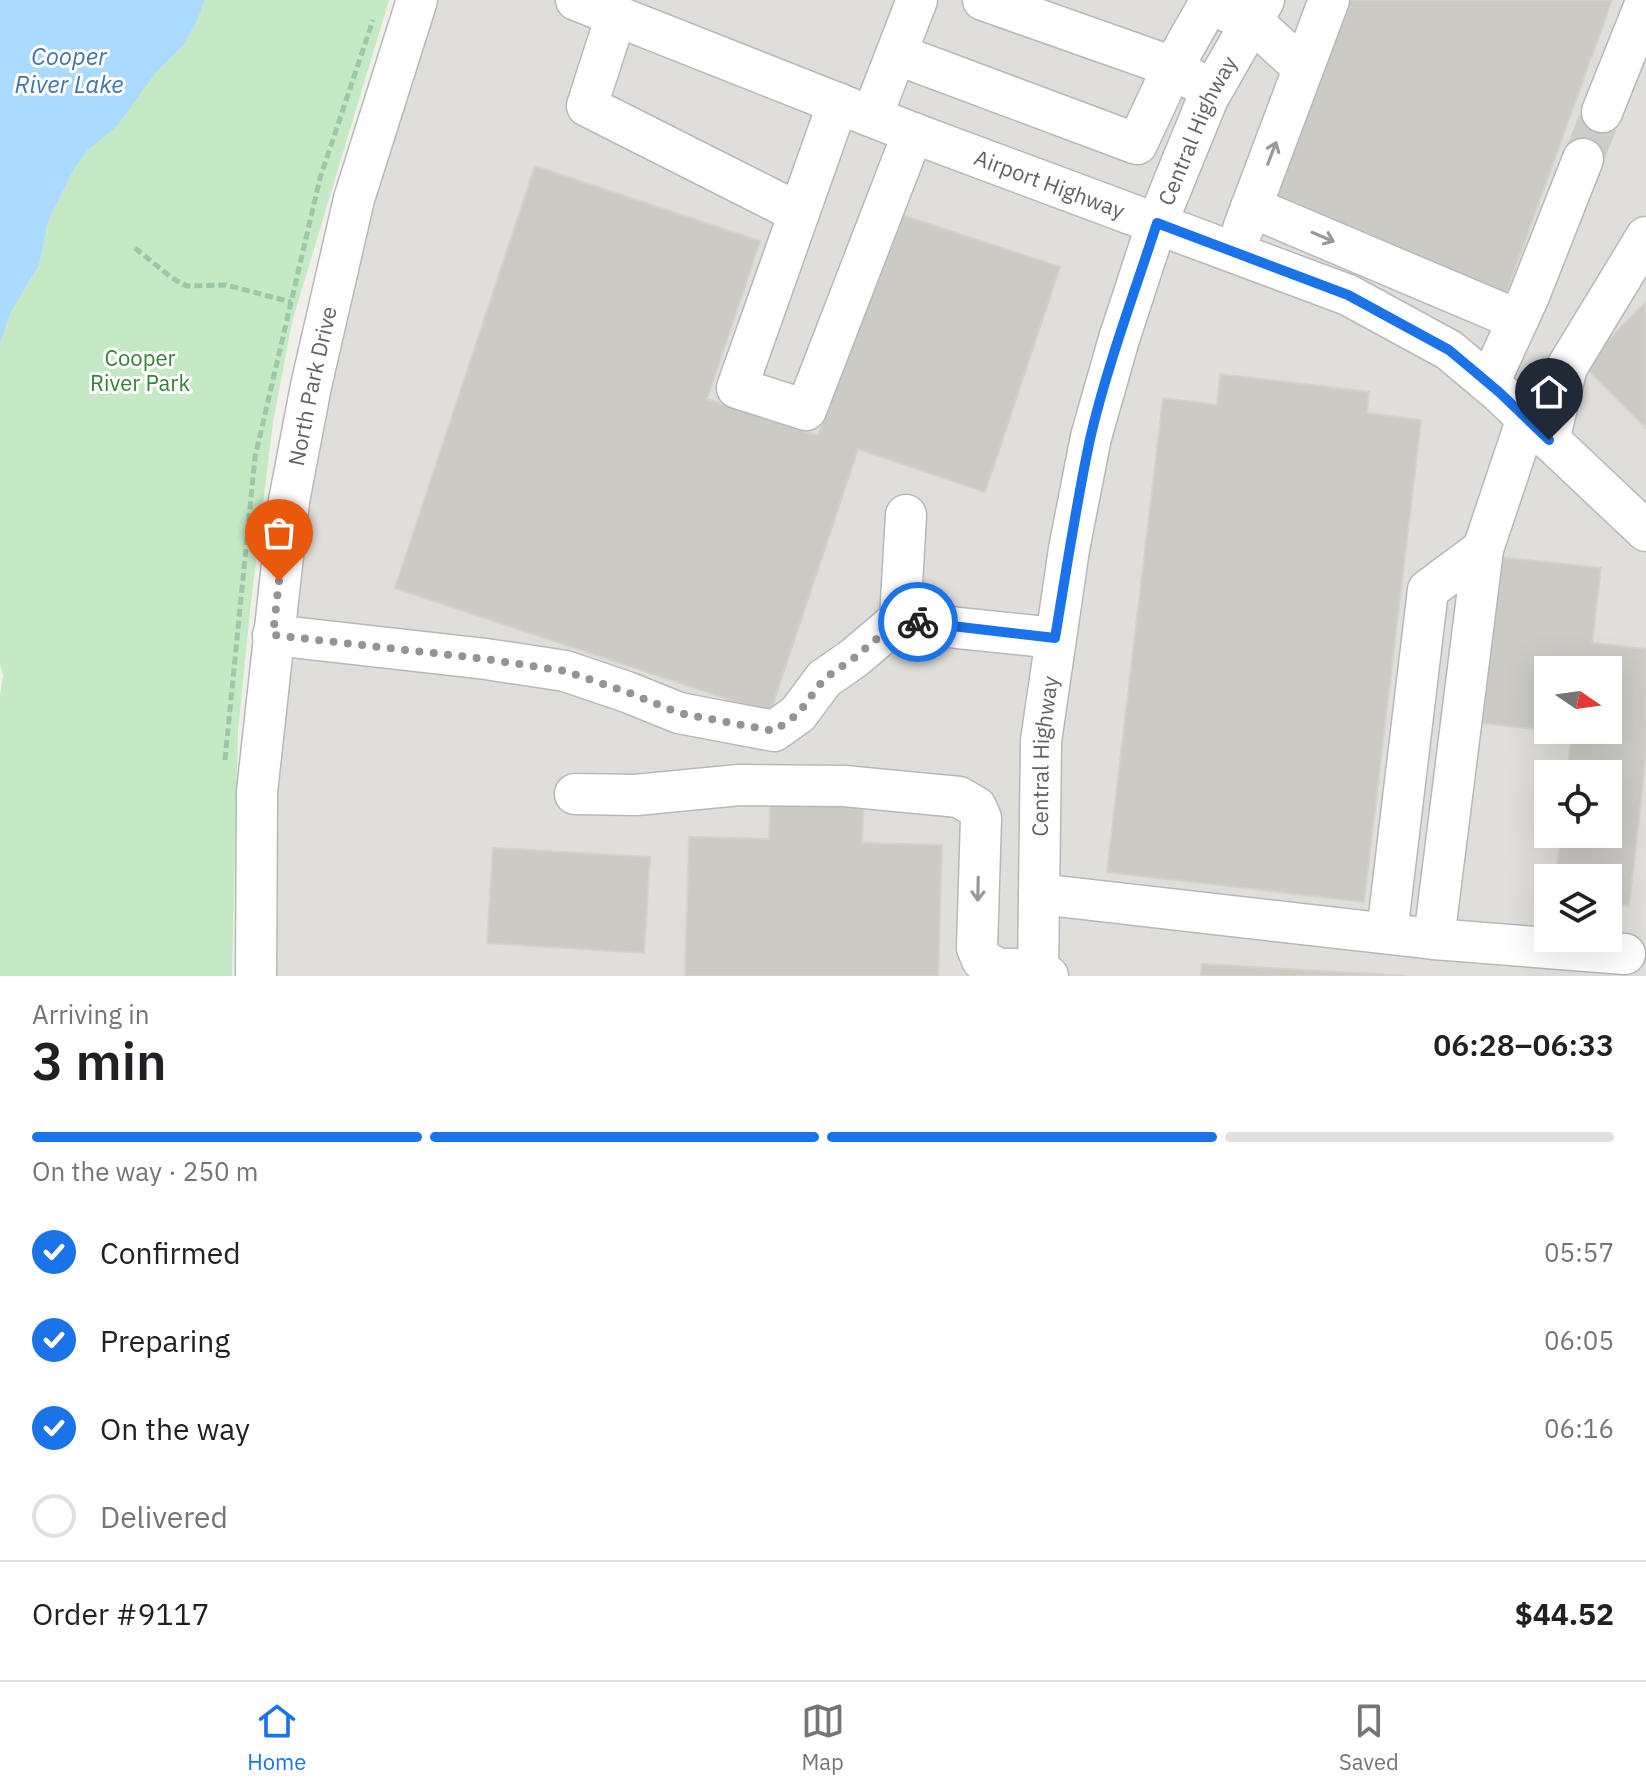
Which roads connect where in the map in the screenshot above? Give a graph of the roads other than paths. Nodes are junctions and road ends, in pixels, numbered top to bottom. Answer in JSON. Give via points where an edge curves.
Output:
{"nodes":[{"id":1,"x":417,"y":0,"type":"edge"},
{"id":2,"x":576,"y":0,"type":"edge"},
{"id":3,"x":917,"y":0,"type":"edge"},
{"id":4,"x":983,"y":0,"type":"edge"},
{"id":5,"x":1329,"y":0,"type":"edge"},
{"id":6,"x":1206,"y":1,"type":"edge"},
{"id":7,"x":1646,"y":2,"type":"edge"},
{"id":8,"x":1258,"y":10,"type":"edge"},
{"id":9,"x":616,"y":16,"type":"junction"},
{"id":10,"x":896,"y":54,"type":"junction"},
{"id":11,"x":1173,"y":67,"type":"junction"},
{"id":12,"x":1303,"y":68,"type":"junction"},
{"id":13,"x":1212,"y":91,"type":"junction"},
{"id":14,"x":855,"y":110,"type":"junction"},
{"id":15,"x":1602,"y":112,"type":"tunnel mouth"},
{"id":16,"x":913,"y":133,"type":"junction"},
{"id":17,"x":1137,"y":144,"type":"junction"},
{"id":18,"x":1583,"y":159,"type":"tunnel mouth"},
{"id":19,"x":1181,"y":164,"type":"junction"},
{"id":20,"x":1251,"y":207,"type":"junction"},
{"id":21,"x":799,"y":213,"type":"junction"},
{"id":22,"x":1157,"y":223,"type":"junction"},
{"id":23,"x":1646,"y":237,"type":"edge"},
{"id":24,"x":1234,"y":252,"type":"junction"},
{"id":25,"x":1518,"y":320,"type":"junction"},
{"id":26,"x":1489,"y":383,"type":"junction"},
{"id":27,"x":1538,"y":429,"type":"junction"},
{"id":28,"x":906,"y":515,"type":"dead end"},
{"id":29,"x":1646,"y":531,"type":"edge"},
{"id":30,"x":1483,"y":549,"type":"junction"},
{"id":31,"x":900,"y":619,"type":"junction"},
{"id":32,"x":273,"y":635,"type":"junction"},
{"id":33,"x":1055,"y":638,"type":"junction"},
{"id":34,"x":575,"y":794,"type":"dead end"},
{"id":35,"x":981,"y":818,"type":"junction"},
{"id":36,"x":1040,"y":823,"type":"junction"},
{"id":37,"x":1039,"y":894,"type":"junction"},
{"id":38,"x":1387,"y":933,"type":"junction"},
{"id":39,"x":1434,"y":939,"type":"junction"},
{"id":40,"x":1625,"y":954,"type":"dead end"},
{"id":41,"x":1041,"y":974,"type":"edge"},
{"id":42,"x":256,"y":976,"type":"edge"}],
"edges":[{"from":1,"to":32,"type":"street","name":"North Park Drive","via":[[354,199],[311,386],[289,501]]},
{"from":2,"to":9,"type":"street","name":"Airport Highway"},
{"from":3,"to":10,"type":"street"},
{"from":4,"to":11,"type":"street"},
{"from":5,"to":12,"type":"street"},
{"from":6,"to":8,"type":"street"},
{"from":6,"to":11,"type":"street"},
{"from":7,"to":15,"type":"street"},
{"from":8,"to":12,"type":"street"},
{"from":8,"to":13,"type":"street","name":"Central Highway"},
{"from":9,"to":14,"type":"street","name":"Airport Highway"},
{"from":9,"to":21,"type":"street","via":[[587,106]]},
{"from":10,"to":14,"type":"street"},
{"from":10,"to":17,"type":"street"},
{"from":11,"to":13,"type":"street"},
{"from":11,"to":17,"type":"street"},
{"from":20,"to":12,"type":"street","one_way":true},
{"from":13,"to":19,"type":"street","name":"Central Highway"},
{"from":14,"to":16,"type":"street","name":"Airport Highway"},
{"from":14,"to":21,"type":"street"},
{"from":16,"to":21,"type":"street","via":[[806,410],[737,388]]},
{"from":16,"to":22,"type":"street","name":"Airport Highway"},
{"from":17,"to":19,"type":"street"},
{"from":18,"to":25,"type":"street"},
{"from":19,"to":22,"type":"street","name":"Central Highway"},
{"from":20,"to":24,"type":"street"},
{"from":20,"to":25,"type":"street","one_way":true},
{"from":22,"to":24,"type":"street","name":"Airport Highway"},
{"from":22,"to":33,"type":"street","name":"Central Highway","via":[[1091,437]]},
{"from":23,"to":27,"type":"street","via":[[1567,367]]},
{"from":24,"to":26,"type":"street","name":"Airport Highway","via":[[1348,295],[1449,350]]},
{"from":25,"to":26,"type":"street"},
{"from":26,"to":27,"type":"street","name":"Airport Highway"},
{"from":27,"to":29,"type":"street","name":"Airport Highway"},
{"from":27,"to":30,"type":"street"},
{"from":28,"to":31,"type":"street"},
{"from":30,"to":38,"type":"street","via":[[1428,590]]},
{"from":30,"to":39,"type":"street"},
{"from":31,"to":32,"type":"street","via":[[824,679],[798,714],[774,731],[679,713],[565,671]]},
{"from":31,"to":33,"type":"street"},
{"from":32,"to":42,"type":"street","name":"North Park Drive","via":[[257,792]]},
{"from":33,"to":36,"type":"street","name":"Central Highway","via":[[1041,741]]},
{"from":34,"to":35,"type":"street","via":[[636,795],[739,785],[844,786],[959,797],[976,807]]},
{"from":35,"to":36,"type":"street"},
{"from":35,"to":41,"type":"street","one_way":true,"via":[[977,948],[982,960],[999,969]]},
{"from":36,"to":37,"type":"street","name":"Central Highway"},
{"from":37,"to":38,"type":"street"},
{"from":37,"to":41,"type":"street","name":"Central Highway"},
{"from":38,"to":39,"type":"street"},
{"from":39,"to":40,"type":"street"}]}
